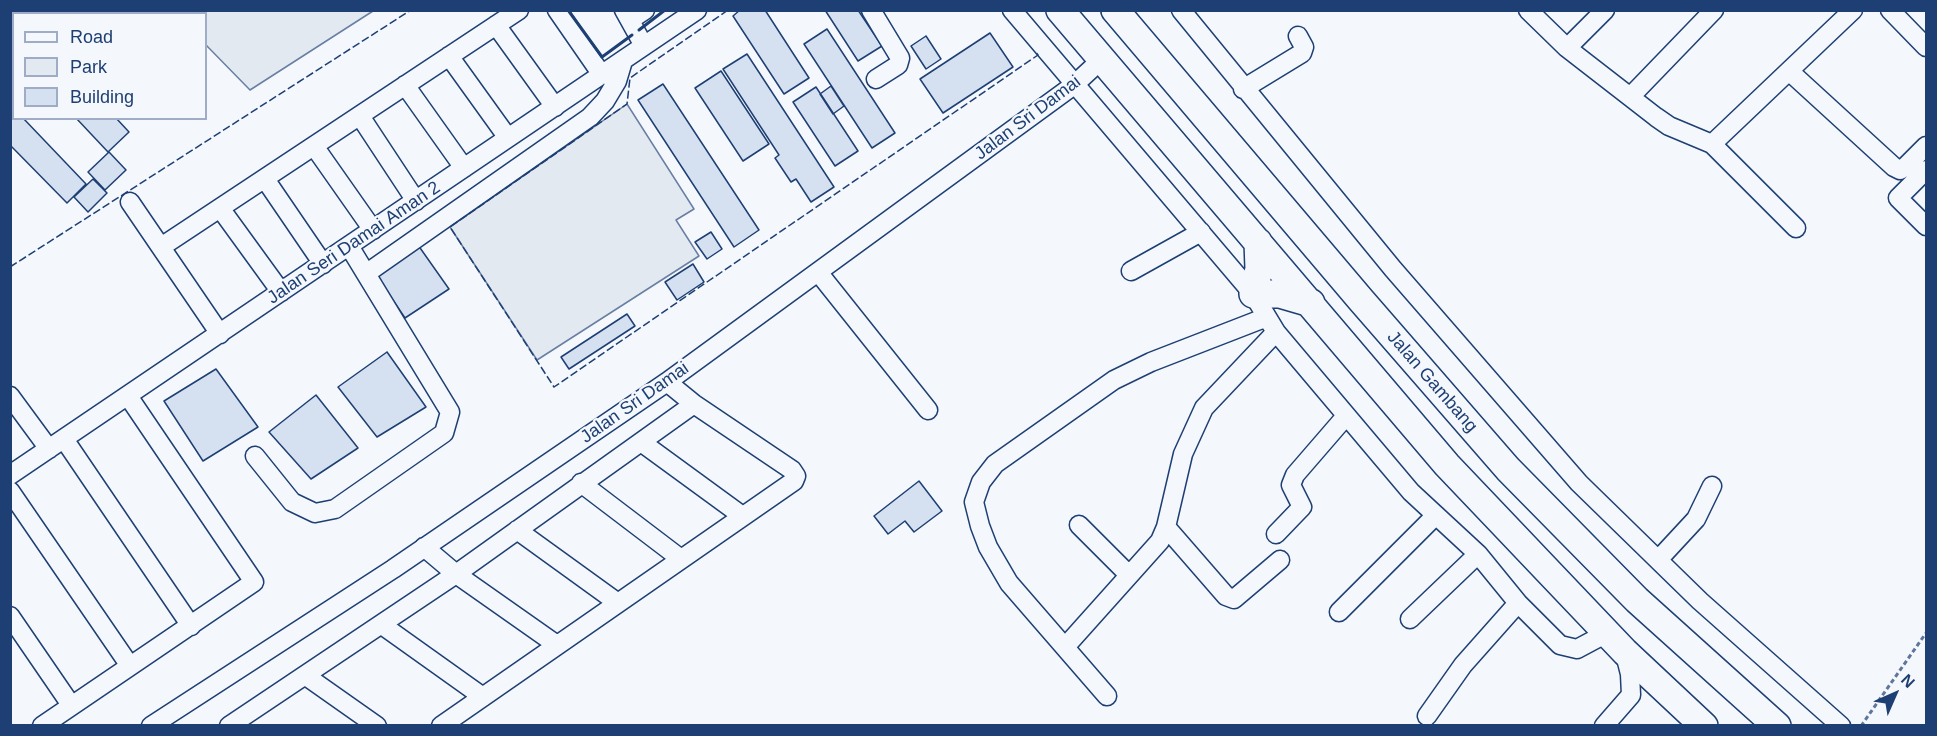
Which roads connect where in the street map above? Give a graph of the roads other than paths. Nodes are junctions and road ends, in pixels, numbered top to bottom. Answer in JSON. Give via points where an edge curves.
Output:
{"nodes":[{"id":1,"x":519,"y":10,"type":"edge"},
{"id":2,"x":557,"y":10,"type":"edge"},
{"id":3,"x":645,"y":10,"type":"edge"},
{"id":4,"x":697,"y":10,"type":"edge"},
{"id":5,"x":871,"y":10,"type":"edge"},
{"id":6,"x":1012,"y":10,"type":"edge"},
{"id":7,"x":1060,"y":10,"type":"edge"},
{"id":8,"x":1115,"y":10,"type":"edge"},
{"id":9,"x":1180,"y":10,"type":"edge"},
{"id":10,"x":1528,"y":10,"type":"edge"},
{"id":11,"x":1605,"y":10,"type":"edge"},
{"id":12,"x":1714,"y":10,"type":"edge"},
{"id":13,"x":1853,"y":10,"type":"edge"},
{"id":14,"x":1890,"y":10,"type":"edge"},
{"id":15,"x":627,"y":15,"type":"edge"},
{"id":16,"x":496,"y":25,"type":"junction"},
{"id":17,"x":1298,"y":36,"type":"dead end"},
{"id":18,"x":644,"y":46,"type":"junction"},
{"id":19,"x":1926,"y":47,"type":"edge"},
{"id":20,"x":1567,"y":48,"type":"junction"},
{"id":21,"x":449,"y":56,"type":"junction"},
{"id":22,"x":1102,"y":59,"type":"junction"},
{"id":23,"x":623,"y":61,"type":"junction"},
{"id":24,"x":1789,"y":71,"type":"junction"},
{"id":25,"x":602,"y":75,"type":"junction"},
{"id":26,"x":876,"y":79,"type":"dead end"},
{"id":27,"x":1074,"y":85,"type":"junction"},
{"id":28,"x":405,"y":86,"type":"junction"},
{"id":29,"x":1243,"y":89,"type":"junction"},
{"id":30,"x":1631,"y":96,"type":"junction"},
{"id":31,"x":555,"y":107,"type":"junction"},
{"id":32,"x":360,"y":116,"type":"junction"},
{"id":33,"x":508,"y":138,"type":"junction"},
{"id":34,"x":1712,"y":144,"type":"junction"},
{"id":35,"x":314,"y":146,"type":"junction"},
{"id":36,"x":1926,"y":146,"type":"edge"},
{"id":37,"x":464,"y":168,"type":"junction"},
{"id":38,"x":1926,"y":170,"type":"edge"},
{"id":39,"x":265,"y":179,"type":"junction"},
{"id":40,"x":416,"y":201,"type":"junction"},
{"id":41,"x":130,"y":202,"type":"dead end"},
{"id":42,"x":220,"y":208,"type":"junction"},
{"id":43,"x":1926,"y":226,"type":"edge"},
{"id":44,"x":1796,"y":228,"type":"dead end"},
{"id":45,"x":373,"y":230,"type":"junction"},
{"id":46,"x":1201,"y":232,"type":"junction"},
{"id":47,"x":1258,"y":242,"type":"junction"},
{"id":48,"x":350,"y":246,"type":"junction"},
{"id":49,"x":161,"y":247,"type":"junction"},
{"id":50,"x":322,"y":264,"type":"junction"},
{"id":51,"x":1131,"y":271,"type":"dead end"},
{"id":52,"x":818,"y":272,"type":"junction"},
{"id":53,"x":367,"y":273,"type":"junction"},
{"id":54,"x":281,"y":292,"type":"junction"},
{"id":55,"x":1253,"y":294,"type":"junction"},
{"id":56,"x":1311,"y":303,"type":"junction"},
{"id":57,"x":1272,"y":324,"type":"junction"},
{"id":58,"x":220,"y":334,"type":"junction"},
{"id":59,"x":667,"y":382,"type":"junction"},
{"id":60,"x":10,"y":396,"type":"edge"},
{"id":61,"x":128,"y":396,"type":"junction"},
{"id":62,"x":694,"y":404,"type":"junction"},
{"id":63,"x":928,"y":410,"type":"dead end"},
{"id":64,"x":1346,"y":416,"type":"junction"},
{"id":65,"x":641,"y":442,"type":"junction"},
{"id":66,"x":56,"y":444,"type":"junction"},
{"id":67,"x":255,"y":456,"type":"dead end"},
{"id":68,"x":10,"y":475,"type":"edge"},
{"id":69,"x":581,"y":483,"type":"junction"},
{"id":70,"x":1712,"y":486,"type":"dead end"},
{"id":71,"x":10,"y":491,"type":"edge"},
{"id":72,"x":741,"y":515,"type":"junction"},
{"id":73,"x":1436,"y":515,"type":"junction"},
{"id":74,"x":1079,"y":525,"type":"dead end"},
{"id":75,"x":1166,"y":527,"type":"junction"},
{"id":76,"x":517,"y":530,"type":"junction"},
{"id":77,"x":1276,"y":534,"type":"dead end"},
{"id":78,"x":424,"y":548,"type":"junction"},
{"id":79,"x":1478,"y":554,"type":"junction"},
{"id":80,"x":681,"y":559,"type":"junction"},
{"id":81,"x":1280,"y":560,"type":"dead end"},
{"id":82,"x":1658,"y":560,"type":"junction"},
{"id":83,"x":456,"y":574,"type":"junction"},
{"id":84,"x":1129,"y":575,"type":"junction"},
{"id":85,"x":618,"y":603,"type":"junction"},
{"id":86,"x":1518,"y":603,"type":"junction"},
{"id":87,"x":1340,"y":612,"type":"dead end"},
{"id":88,"x":10,"y":616,"type":"edge"},
{"id":89,"x":1410,"y":619,"type":"dead end"},
{"id":90,"x":382,"y":625,"type":"junction"},
{"id":91,"x":191,"y":626,"type":"junction"},
{"id":92,"x":1616,"y":643,"type":"junction"},
{"id":93,"x":557,"y":645,"type":"junction"},
{"id":94,"x":1066,"y":646,"type":"junction"},
{"id":95,"x":130,"y":666,"type":"junction"},
{"id":96,"x":306,"y":675,"type":"junction"},
{"id":97,"x":1630,"y":695,"type":"junction"},
{"id":98,"x":1669,"y":695,"type":"junction"},
{"id":99,"x":1107,"y":696,"type":"dead end"},
{"id":100,"x":483,"y":697,"type":"junction"},
{"id":101,"x":71,"y":705,"type":"junction"},
{"id":102,"x":1427,"y":716,"type":"dead end"},
{"id":103,"x":172,"y":720,"type":"edge"},
{"id":104,"x":42,"y":726,"type":"edge"},
{"id":105,"x":151,"y":726,"type":"edge"},
{"id":106,"x":229,"y":726,"type":"edge"},
{"id":107,"x":377,"y":726,"type":"edge"},
{"id":108,"x":441,"y":726,"type":"edge"},
{"id":109,"x":1604,"y":726,"type":"edge"},
{"id":110,"x":1704,"y":726,"type":"edge"},
{"id":111,"x":1777,"y":726,"type":"edge"},
{"id":112,"x":1840,"y":726,"type":"edge"}],
"edges":[{"from":1,"to":16,"type":"street"},
{"from":2,"to":25,"type":"street"},
{"from":3,"to":15,"type":"street"},
{"from":4,"to":18,"type":"street","name":"Jalan Seri Damai Aman 2"},
{"from":5,"to":26,"type":"street","via":[[900,58],[898,65]]},
{"from":6,"to":27,"type":"street"},
{"from":7,"to":22,"type":"highway"},
{"from":8,"to":111,"type":"highway","name":"Jalan Gambang","via":[[1508,469],[1637,600]]},
{"from":9,"to":29,"type":"street"},
{"from":10,"to":20,"type":"street"},
{"from":11,"to":20,"type":"street"},
{"from":12,"to":30,"type":"street"},
{"from":13,"to":24,"type":"street"},
{"from":14,"to":19,"type":"street"},
{"from":15,"to":18,"type":"street"},
{"from":16,"to":21,"type":"street"},
{"from":16,"to":31,"type":"street"},
{"from":17,"to":29,"type":"street","via":[[1304,47],[1302,53]]},
{"from":18,"to":23,"type":"street","name":"Jalan Seri Damai Aman 2"},
{"from":20,"to":30,"type":"street"},
{"from":21,"to":28,"type":"street"},
{"from":21,"to":33,"type":"street"},
{"from":22,"to":27,"type":"street","name":"Jalan Sri Damai"},
{"from":22,"to":47,"type":"highway"},
{"from":23,"to":25,"type":"street","name":"Jalan Seri Damai Aman 2"},
{"from":23,"to":53,"type":"street","via":[[617,81],[590,117]]},
{"from":24,"to":34,"type":"street"},
{"from":24,"to":36,"type":"street","via":[[1900,170]]},
{"from":25,"to":31,"type":"street","name":"Jalan Seri Damai Aman 2"},
{"from":27,"to":46,"type":"street"},
{"from":27,"to":52,"type":"street","name":"Jalan Sri Damai"},
{"from":28,"to":32,"type":"street"},
{"from":28,"to":37,"type":"street"},
{"from":29,"to":82,"type":"street","via":[[1572,474]]},
{"from":30,"to":34,"type":"street","via":[[1669,126]]},
{"from":31,"to":33,"type":"street","name":"Jalan Seri Damai Aman 2"},
{"from":32,"to":35,"type":"street"},
{"from":32,"to":40,"type":"street"},
{"from":33,"to":37,"type":"street","name":"Jalan Seri Damai Aman 2"},
{"from":34,"to":44,"type":"street"},
{"from":35,"to":39,"type":"street"},
{"from":35,"to":45,"type":"street"},
{"from":37,"to":40,"type":"street","name":"Jalan Seri Damai Aman 2"},
{"from":38,"to":43,"type":"street","via":[[1898,198]]},
{"from":39,"to":42,"type":"street"},
{"from":39,"to":50,"type":"street"},
{"from":40,"to":45,"type":"street","name":"Jalan Seri Damai Aman 2"},
{"from":41,"to":49,"type":"street"},
{"from":42,"to":49,"type":"street"},
{"from":42,"to":54,"type":"street"},
{"from":45,"to":48,"type":"street","name":"Jalan Seri Damai Aman 2"},
{"from":46,"to":51,"type":"street"},
{"from":46,"to":55,"type":"street"},
{"from":47,"to":55,"type":"highway","via":[[1259,269]]},
{"from":47,"to":56,"type":"highway"},
{"from":48,"to":50,"type":"street","name":"Jalan Seri Damai Aman 2"},
{"from":48,"to":53,"type":"street"},
{"from":49,"to":58,"type":"street"},
{"from":50,"to":54,"type":"street","name":"Jalan Seri Damai Aman 2"},
{"from":52,"to":59,"type":"street","name":"Jalan Sri Damai"},
{"from":52,"to":63,"type":"street"},
{"from":53,"to":67,"type":"street","via":[[450,412],[444,433],[335,509],[315,513],[292,502]]},
{"from":54,"to":58,"type":"street","name":"Jalan Seri Damai Aman 2"},
{"from":55,"to":56,"type":"highway","via":[[1280,294]]},
{"from":55,"to":57,"type":"street"},
{"from":56,"to":92,"type":"highway","via":[[1447,465]]},
{"from":57,"to":64,"type":"street"},
{"from":57,"to":75,"type":"street","via":[[1204,408],[1183,454]]},
{"from":57,"to":94,"type":"street","via":[[1151,362],[1114,380],[996,464],[981,482],[974,502],[988,547],[1019,596]]},
{"from":58,"to":61,"type":"street","name":"Jalan Seri Damai Aman 2"},
{"from":59,"to":62,"type":"street"},
{"from":59,"to":78,"type":"street","name":"Jalan Sri Damai"},
{"from":60,"to":66,"type":"street"},
{"from":61,"to":66,"type":"street","name":"Jalan Seri Damai Aman 2"},
{"from":61,"to":91,"type":"street","via":[[254,582]]},
{"from":62,"to":65,"type":"street"},
{"from":62,"to":72,"type":"street","via":[[792,470],[795,479]]},
{"from":64,"to":73,"type":"street","via":[[1411,492]]},
{"from":64,"to":77,"type":"street","via":[[1294,475],[1291,485],[1302,507]]},
{"from":65,"to":69,"type":"street"},
{"from":65,"to":72,"type":"street"},
{"from":66,"to":68,"type":"street","name":"Jalan Seri Damai Aman 2"},
{"from":66,"to":91,"type":"street"},
{"from":69,"to":76,"type":"street"},
{"from":69,"to":80,"type":"street"},
{"from":70,"to":82,"type":"street","via":[[1696,519]]},
{"from":71,"to":95,"type":"street"},
{"from":72,"to":80,"type":"street"},
{"from":73,"to":79,"type":"street"},
{"from":73,"to":87,"type":"street"},
{"from":74,"to":84,"type":"street"},
{"from":75,"to":81,"type":"street","via":[[1231,599],[1238,598]]},
{"from":75,"to":84,"type":"street","via":[[1160,541]]},
{"from":76,"to":83,"type":"street"},
{"from":76,"to":85,"type":"street"},
{"from":78,"to":83,"type":"street"},
{"from":78,"to":103,"type":"street","name":"Jalan Sri Damai"},
{"from":79,"to":86,"type":"street"},
{"from":79,"to":89,"type":"street"},
{"from":80,"to":85,"type":"street"},
{"from":82,"to":112,"type":"street"},
{"from":83,"to":90,"type":"street"},
{"from":83,"to":93,"type":"street"},
{"from":84,"to":94,"type":"street"},
{"from":85,"to":93,"type":"street"},
{"from":86,"to":92,"type":"street","via":[[1560,645],[1569,649]]},
{"from":86,"to":102,"type":"street","via":[[1463,665]]},
{"from":88,"to":101,"type":"street"},
{"from":90,"to":96,"type":"street"},
{"from":90,"to":100,"type":"street"},
{"from":91,"to":95,"type":"street"},
{"from":92,"to":97,"type":"street","via":[[1630,674]]},
{"from":92,"to":98,"type":"highway"},
{"from":93,"to":100,"type":"street"},
{"from":94,"to":99,"type":"street"},
{"from":95,"to":101,"type":"street"},
{"from":96,"to":106,"type":"street"},
{"from":96,"to":107,"type":"street"},
{"from":97,"to":98,"type":"street"},
{"from":97,"to":109,"type":"street"},
{"from":98,"to":110,"type":"highway"},
{"from":100,"to":108,"type":"street"},
{"from":101,"to":104,"type":"street"},
{"from":103,"to":105,"type":"street","name":"Jalan Sri Damai"}]}
